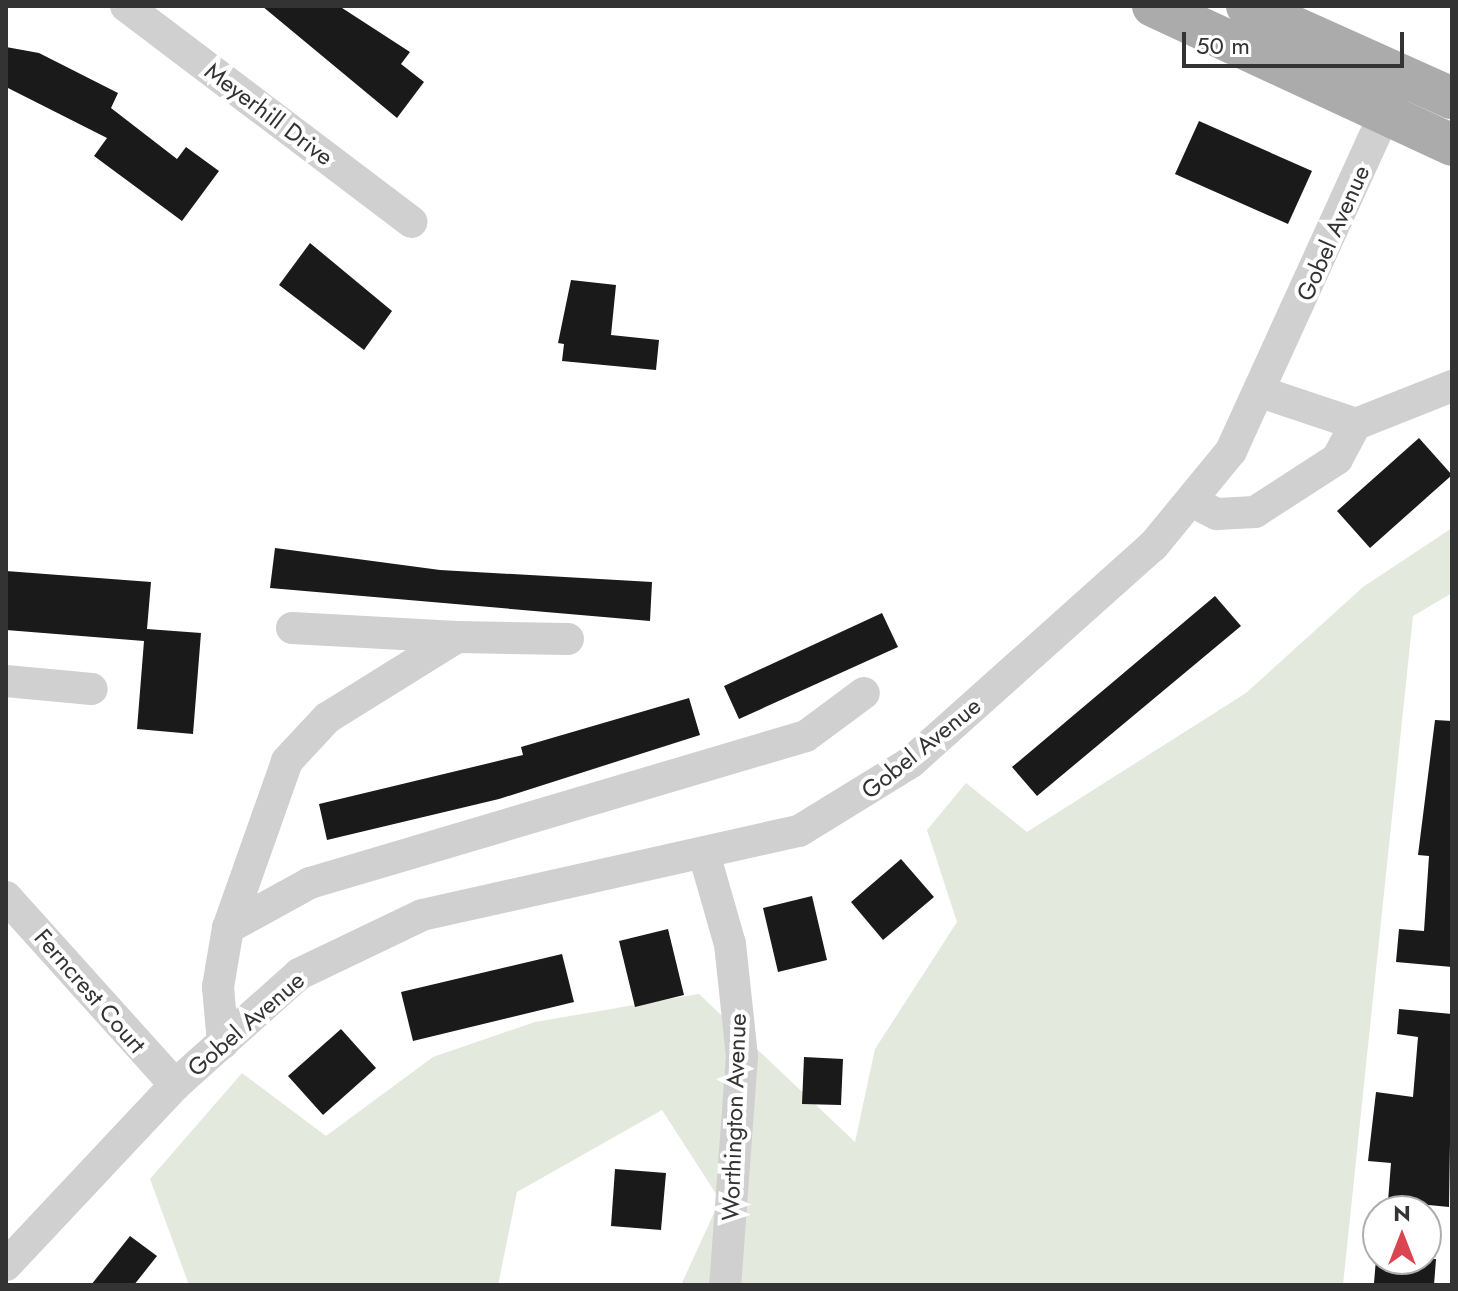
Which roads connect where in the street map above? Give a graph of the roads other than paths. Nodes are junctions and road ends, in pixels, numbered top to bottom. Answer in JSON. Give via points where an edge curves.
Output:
{"nodes":[{"id":1,"x":126,"y":6,"type":"edge"},
{"id":2,"x":1153,"y":6,"type":"edge"},
{"id":3,"x":1247,"y":6,"type":"edge"},
{"id":4,"x":1395,"y":93,"type":"junction"},
{"id":5,"x":1452,"y":98,"type":"edge"},
{"id":6,"x":1452,"y":145,"type":"edge"},
{"id":7,"x":412,"y":222,"type":"dead end"},
{"id":8,"x":1452,"y":386,"type":"edge"},
{"id":9,"x":1264,"y":393,"type":"junction"},
{"id":10,"x":1356,"y":424,"type":"junction"},
{"id":11,"x":1193,"y":502,"type":"junction"},
{"id":12,"x":292,"y":628,"type":"dead end"},
{"id":13,"x":457,"y":637,"type":"junction"},
{"id":14,"x":568,"y":639,"type":"dead end"},
{"id":15,"x":6,"y":681,"type":"edge"},
{"id":16,"x":92,"y":689,"type":"dead end"},
{"id":17,"x":864,"y":693,"type":"dead end"},
{"id":18,"x":705,"y":857,"type":"junction"},
{"id":19,"x":6,"y":897,"type":"edge"},
{"id":20,"x":228,"y":928,"type":"junction"},
{"id":21,"x":223,"y":1043,"type":"junction"},
{"id":22,"x":175,"y":1085,"type":"junction"},
{"id":23,"x":6,"y":1265,"type":"edge"},
{"id":24,"x":725,"y":1285,"type":"edge"}],
"edges":[{"from":1,"to":7,"type":"street","name":"Meyerhill Drive"},
{"from":2,"to":4,"type":"main road"},
{"from":3,"to":4,"type":"main road"},
{"from":4,"to":5,"type":"main road"},
{"from":4,"to":6,"type":"main road"},
{"from":4,"to":9,"type":"street","name":"Gobel Avenue"},
{"from":8,"to":10,"type":"street"},
{"from":9,"to":10,"type":"street"},
{"from":9,"to":11,"type":"street","name":"Gobel Avenue"},
{"from":10,"to":11,"type":"street","via":[[1337,459],[1255,512],[1217,514]]},
{"from":11,"to":18,"type":"street","name":"Gobel Avenue","via":[[911,762],[799,831]]},
{"from":12,"to":13,"type":"street"},
{"from":13,"to":14,"type":"street"},
{"from":13,"to":20,"type":"street","via":[[327,718],[287,761]]},
{"from":15,"to":16,"type":"street"},
{"from":17,"to":20,"type":"street","via":[[806,736],[310,883]]},
{"from":18,"to":21,"type":"street","name":"Gobel Avenue","via":[[643,864],[422,915],[299,974]]},
{"from":18,"to":24,"type":"street","name":"Worthington Avenue","via":[[730,944],[742,1056]]},
{"from":19,"to":22,"type":"street","name":"Ferncrest Court"},
{"from":20,"to":21,"type":"street","via":[[218,987]]},
{"from":21,"to":22,"type":"street","name":"Gobel Avenue"},
{"from":22,"to":23,"type":"street","name":"Gobel Avenue"}]}
